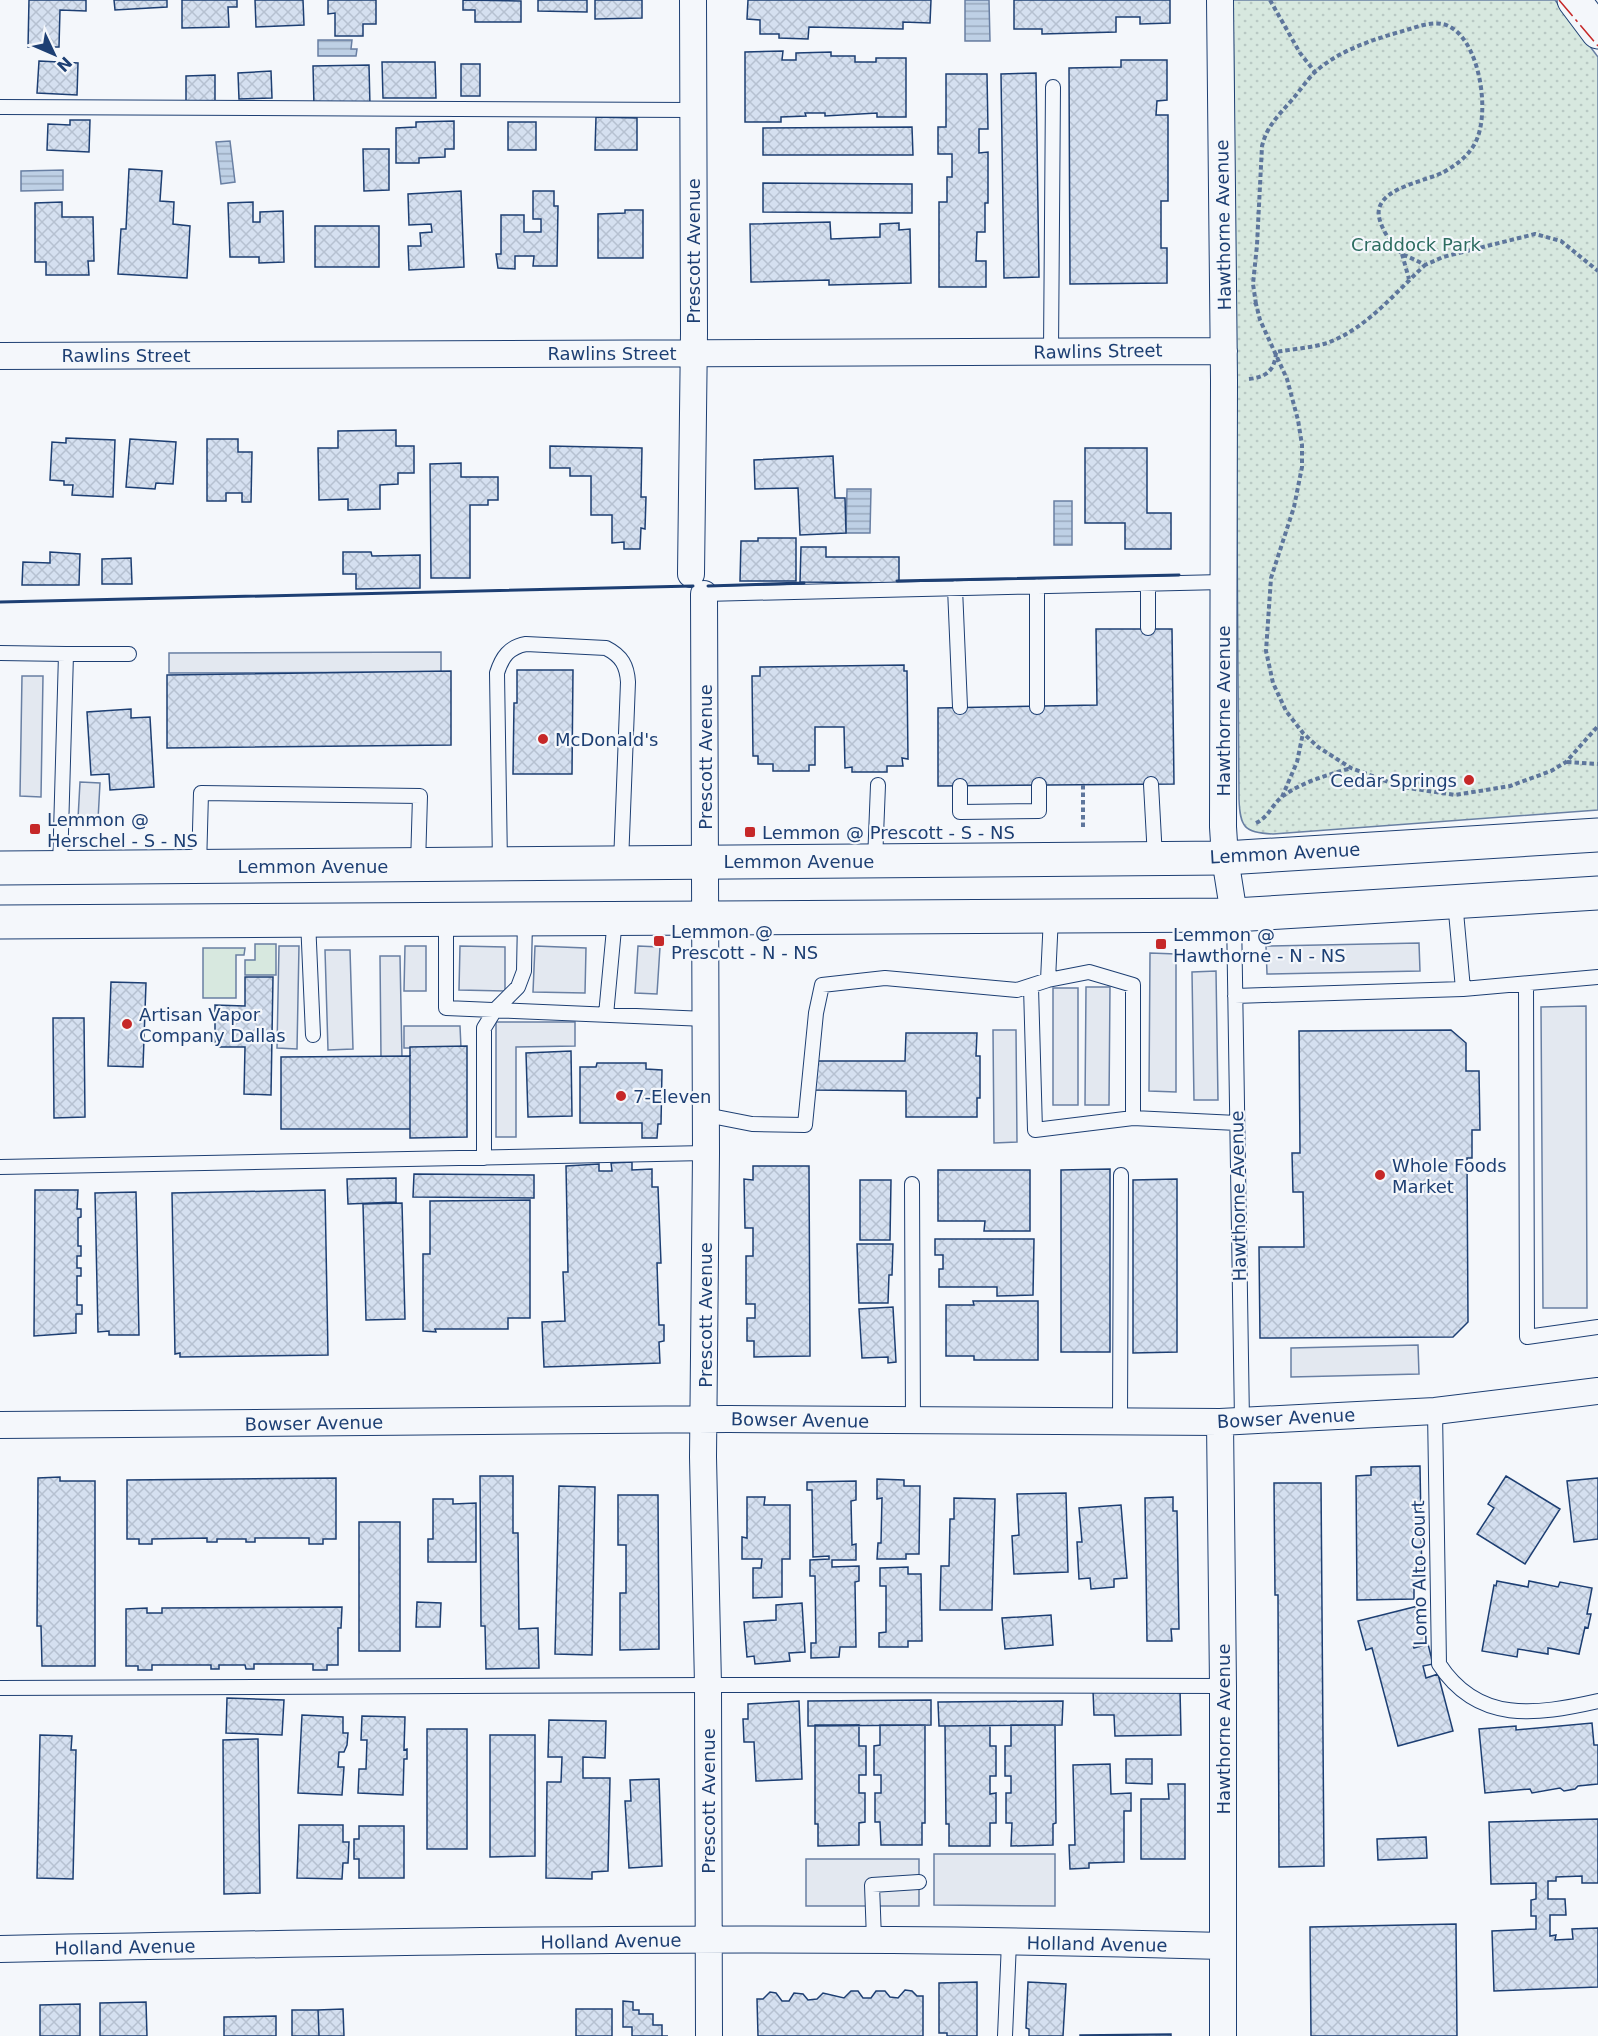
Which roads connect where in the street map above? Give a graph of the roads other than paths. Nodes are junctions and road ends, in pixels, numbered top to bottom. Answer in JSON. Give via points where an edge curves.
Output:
{"nodes":[{"id":1,"x":693,"y":0,"type":"edge"},
{"id":2,"x":1220,"y":0,"type":"edge"},
{"id":3,"x":1574,"y":0,"type":"edge"},
{"id":4,"x":1598,"y":32,"type":"edge"},
{"id":5,"x":1053,"y":87,"type":"dead end"},
{"id":6,"x":0,"y":107,"type":"edge"},
{"id":7,"x":693,"y":110,"type":"junction"},
{"id":8,"x":1224,"y":351,"type":"junction"},
{"id":9,"x":1051,"y":352,"type":"junction"},
{"id":10,"x":693,"y":353,"type":"junction"},
{"id":11,"x":0,"y":356,"type":"edge"},
{"id":12,"x":1223,"y":582,"type":"junction"},
{"id":13,"x":1148,"y":583,"type":"junction"},
{"id":14,"x":697,"y":584,"type":"junction"},
{"id":15,"x":1037,"y":586,"type":"junction"},
{"id":16,"x":955,"y":588,"type":"junction"},
{"id":17,"x":1148,"y":628,"type":"dead end"},
{"id":18,"x":0,"y":652,"type":"edge"},
{"id":19,"x":66,"y":654,"type":"junction"},
{"id":20,"x":129,"y":654,"type":"dead end"},
{"id":21,"x":960,"y":707,"type":"dead end"},
{"id":22,"x":1037,"y":707,"type":"dead end"},
{"id":23,"x":1151,"y":784,"type":"dead end"},
{"id":24,"x":878,"y":785,"type":"dead end"},
{"id":25,"x":1039,"y":785,"type":"dead end"},
{"id":26,"x":960,"y":786,"type":"dead end"},
{"id":27,"x":1598,"y":835,"type":"edge"},
{"id":28,"x":1155,"y":858,"type":"junction"},
{"id":29,"x":1224,"y":858,"type":"junction"},
{"id":30,"x":875,"y":861,"type":"junction"},
{"id":31,"x":705,"y":862,"type":"junction"},
{"id":32,"x":621,"y":863,"type":"junction"},
{"id":33,"x":500,"y":864,"type":"junction"},
{"id":34,"x":418,"y":865,"type":"junction"},
{"id":35,"x":199,"y":867,"type":"junction"},
{"id":36,"x":0,"y":868,"type":"edge"},
{"id":37,"x":60,"y":868,"type":"junction"},
{"id":38,"x":1598,"y":893,"type":"edge"},
{"id":39,"x":1455,"y":901,"type":"junction"},
{"id":40,"x":1234,"y":915,"type":"junction"},
{"id":41,"x":1051,"y":916,"type":"junction"},
{"id":42,"x":615,"y":918,"type":"junction"},
{"id":43,"x":705,"y":918,"type":"junction"},
{"id":44,"x":446,"y":919,"type":"junction"},
{"id":45,"x":525,"y":919,"type":"junction"},
{"id":46,"x":308,"y":920,"type":"junction"},
{"id":47,"x":0,"y":922,"type":"edge"},
{"id":48,"x":1598,"y":977,"type":"edge"},
{"id":49,"x":1048,"y":980,"type":"junction"},
{"id":50,"x":1526,"y":984,"type":"junction"},
{"id":51,"x":1031,"y":987,"type":"junction"},
{"id":52,"x":1463,"y":989,"type":"junction"},
{"id":53,"x":1235,"y":996,"type":"junction"},
{"id":54,"x":495,"y":1010,"type":"junction"},
{"id":55,"x":606,"y":1015,"type":"junction"},
{"id":56,"x":706,"y":1019,"type":"junction"},
{"id":57,"x":313,"y":1035,"type":"dead end"},
{"id":58,"x":706,"y":1115,"type":"junction"},
{"id":59,"x":1133,"y":1118,"type":"junction"},
{"id":60,"x":1237,"y":1123,"type":"junction"},
{"id":61,"x":706,"y":1154,"type":"junction"},
{"id":62,"x":484,"y":1158,"type":"junction"},
{"id":63,"x":0,"y":1167,"type":"edge"},
{"id":64,"x":1121,"y":1175,"type":"dead end"},
{"id":65,"x":912,"y":1184,"type":"dead end"},
{"id":66,"x":1598,"y":1327,"type":"edge"},
{"id":67,"x":1598,"y":1391,"type":"edge"},
{"id":68,"x":1435,"y":1411,"type":"junction"},
{"id":69,"x":704,"y":1420,"type":"junction"},
{"id":70,"x":1120,"y":1421,"type":"junction"},
{"id":71,"x":1231,"y":1421,"type":"junction"},
{"id":72,"x":913,"y":1422,"type":"junction"},
{"id":73,"x":0,"y":1425,"type":"edge"},
{"id":74,"x":708,"y":1685,"type":"junction"},
{"id":75,"x":1223,"y":1686,"type":"junction"},
{"id":76,"x":0,"y":1688,"type":"edge"},
{"id":77,"x":1598,"y":1701,"type":"edge"},
{"id":78,"x":919,"y":1882,"type":"dead end"},
{"id":79,"x":709,"y":1939,"type":"junction"},
{"id":80,"x":874,"y":1940,"type":"junction"},
{"id":81,"x":1009,"y":1942,"type":"junction"},
{"id":82,"x":1223,"y":1946,"type":"junction"},
{"id":83,"x":0,"y":1949,"type":"edge"},
{"id":84,"x":710,"y":2036,"type":"edge"},
{"id":85,"x":1005,"y":2036,"type":"edge"},
{"id":86,"x":1223,"y":2036,"type":"edge"}],
"edges":[{"from":1,"to":7,"type":"street","name":"Prescott Avenue"},
{"from":2,"to":8,"type":"street","name":"Hawthorne Avenue"},
{"from":3,"to":4,"type":"main road"},
{"from":5,"to":9,"type":"lane"},
{"from":6,"to":7,"type":"lane"},
{"from":7,"to":10,"type":"street","name":"Prescott Avenue"},
{"from":8,"to":9,"type":"street","name":"Rawlins Street"},
{"from":8,"to":12,"type":"street","name":"Hawthorne Avenue"},
{"from":9,"to":10,"type":"street","name":"Rawlins Street"},
{"from":10,"to":11,"type":"street","name":"Rawlins Street"},
{"from":10,"to":14,"type":"street","name":"Prescott Avenue"},
{"from":12,"to":13,"type":"lane"},
{"from":12,"to":29,"type":"street","name":"Hawthorne Avenue"},
{"from":13,"to":15,"type":"lane"},
{"from":13,"to":17,"type":"lane"},
{"from":14,"to":16,"type":"lane"},
{"from":14,"to":31,"type":"street","name":"Prescott Avenue"},
{"from":15,"to":16,"type":"lane"},
{"from":15,"to":22,"type":"lane"},
{"from":16,"to":21,"type":"lane"},
{"from":18,"to":19,"type":"lane"},
{"from":19,"to":20,"type":"lane"},
{"from":19,"to":37,"type":"lane"},
{"from":23,"to":28,"type":"lane"},
{"from":24,"to":30,"type":"lane"},
{"from":25,"to":26,"type":"lane","via":[[1040,811],[960,812]]},
{"from":27,"to":29,"type":"main road","name":"Lemmon Avenue"},
{"from":28,"to":29,"type":"main road","name":"Lemmon Avenue"},
{"from":28,"to":30,"type":"main road","name":"Lemmon Avenue"},
{"from":29,"to":40,"type":"street","name":"Hawthorne Avenue"},
{"from":30,"to":31,"type":"main road","name":"Lemmon Avenue"},
{"from":31,"to":32,"type":"main road","name":"Lemmon Avenue"},
{"from":31,"to":43,"type":"street","name":"Prescott Avenue"},
{"from":32,"to":33,"type":"main road","name":"Lemmon Avenue"},
{"from":32,"to":33,"type":"lane","via":[[627,669],[616,653],[606,648],[526,644],[508,652],[496,673]]},
{"from":33,"to":34,"type":"main road","name":"Lemmon Avenue"},
{"from":34,"to":35,"type":"main road","name":"Lemmon Avenue"},
{"from":34,"to":35,"type":"lane","via":[[420,796],[201,793]]},
{"from":35,"to":37,"type":"main road","name":"Lemmon Avenue"},
{"from":36,"to":37,"type":"main road","name":"Lemmon Avenue"},
{"from":38,"to":39,"type":"main road"},
{"from":39,"to":40,"type":"main road"},
{"from":39,"to":52,"type":"lane"},
{"from":40,"to":41,"type":"main road"},
{"from":40,"to":53,"type":"lane","name":"Hawthorne Avenue"},
{"from":41,"to":43,"type":"main road"},
{"from":41,"to":49,"type":"lane"},
{"from":42,"to":43,"type":"main road"},
{"from":42,"to":45,"type":"main road"},
{"from":42,"to":55,"type":"lane"},
{"from":43,"to":56,"type":"street","name":"Prescott Avenue"},
{"from":44,"to":45,"type":"main road"},
{"from":44,"to":46,"type":"main road"},
{"from":44,"to":54,"type":"lane","via":[[446,1008]]},
{"from":45,"to":54,"type":"lane","via":[[524,971],[518,987]]},
{"from":46,"to":47,"type":"main road"},
{"from":46,"to":57,"type":"lane"},
{"from":48,"to":50,"type":"lane"},
{"from":49,"to":51,"type":"lane"},
{"from":49,"to":59,"type":"lane","via":[[1089,972],[1133,985]]},
{"from":50,"to":52,"type":"lane"},
{"from":50,"to":66,"type":"lane","via":[[1527,1337]]},
{"from":51,"to":58,"type":"lane","via":[[1017,990],[885,978],[822,985],[805,1125],[752,1124]]},
{"from":51,"to":59,"type":"lane","via":[[1035,1130]]},
{"from":52,"to":53,"type":"lane"},
{"from":53,"to":60,"type":"lane","name":"Hawthorne Avenue"},
{"from":54,"to":55,"type":"lane"},
{"from":54,"to":62,"type":"lane","via":[[484,1028]]},
{"from":55,"to":56,"type":"lane"},
{"from":56,"to":58,"type":"street","name":"Prescott Avenue"},
{"from":58,"to":61,"type":"street","name":"Prescott Avenue"},
{"from":59,"to":60,"type":"lane"},
{"from":60,"to":71,"type":"lane","name":"Hawthorne Avenue"},
{"from":61,"to":62,"type":"lane"},
{"from":61,"to":69,"type":"street","name":"Prescott Avenue"},
{"from":62,"to":63,"type":"lane"},
{"from":64,"to":70,"type":"lane"},
{"from":65,"to":72,"type":"lane"},
{"from":67,"to":68,"type":"street","name":"Bowser Avenue"},
{"from":68,"to":71,"type":"street","name":"Bowser Avenue"},
{"from":68,"to":77,"type":"lane","name":"Lomo Alto Court","via":[[1439,1664],[1461,1691],[1503,1711],[1535,1712]]},
{"from":69,"to":72,"type":"street","name":"Bowser Avenue"},
{"from":69,"to":73,"type":"street","name":"Bowser Avenue"},
{"from":69,"to":74,"type":"street","name":"Prescott Avenue"},
{"from":70,"to":71,"type":"street","name":"Bowser Avenue"},
{"from":70,"to":72,"type":"street","name":"Bowser Avenue"},
{"from":71,"to":75,"type":"street","name":"Hawthorne Avenue"},
{"from":74,"to":75,"type":"lane"},
{"from":74,"to":76,"type":"lane"},
{"from":74,"to":79,"type":"street","name":"Prescott Avenue"},
{"from":75,"to":82,"type":"street","name":"Hawthorne Avenue"},
{"from":78,"to":80,"type":"lane","via":[[872,1885]]},
{"from":79,"to":80,"type":"street","name":"Holland Avenue"},
{"from":79,"to":83,"type":"street","name":"Holland Avenue"},
{"from":79,"to":84,"type":"street","name":"Prescott Avenue"},
{"from":80,"to":81,"type":"street","name":"Holland Avenue"},
{"from":81,"to":82,"type":"street","name":"Holland Avenue"},
{"from":81,"to":85,"type":"lane"},
{"from":82,"to":86,"type":"street","name":"Hawthorne Avenue"}]}
